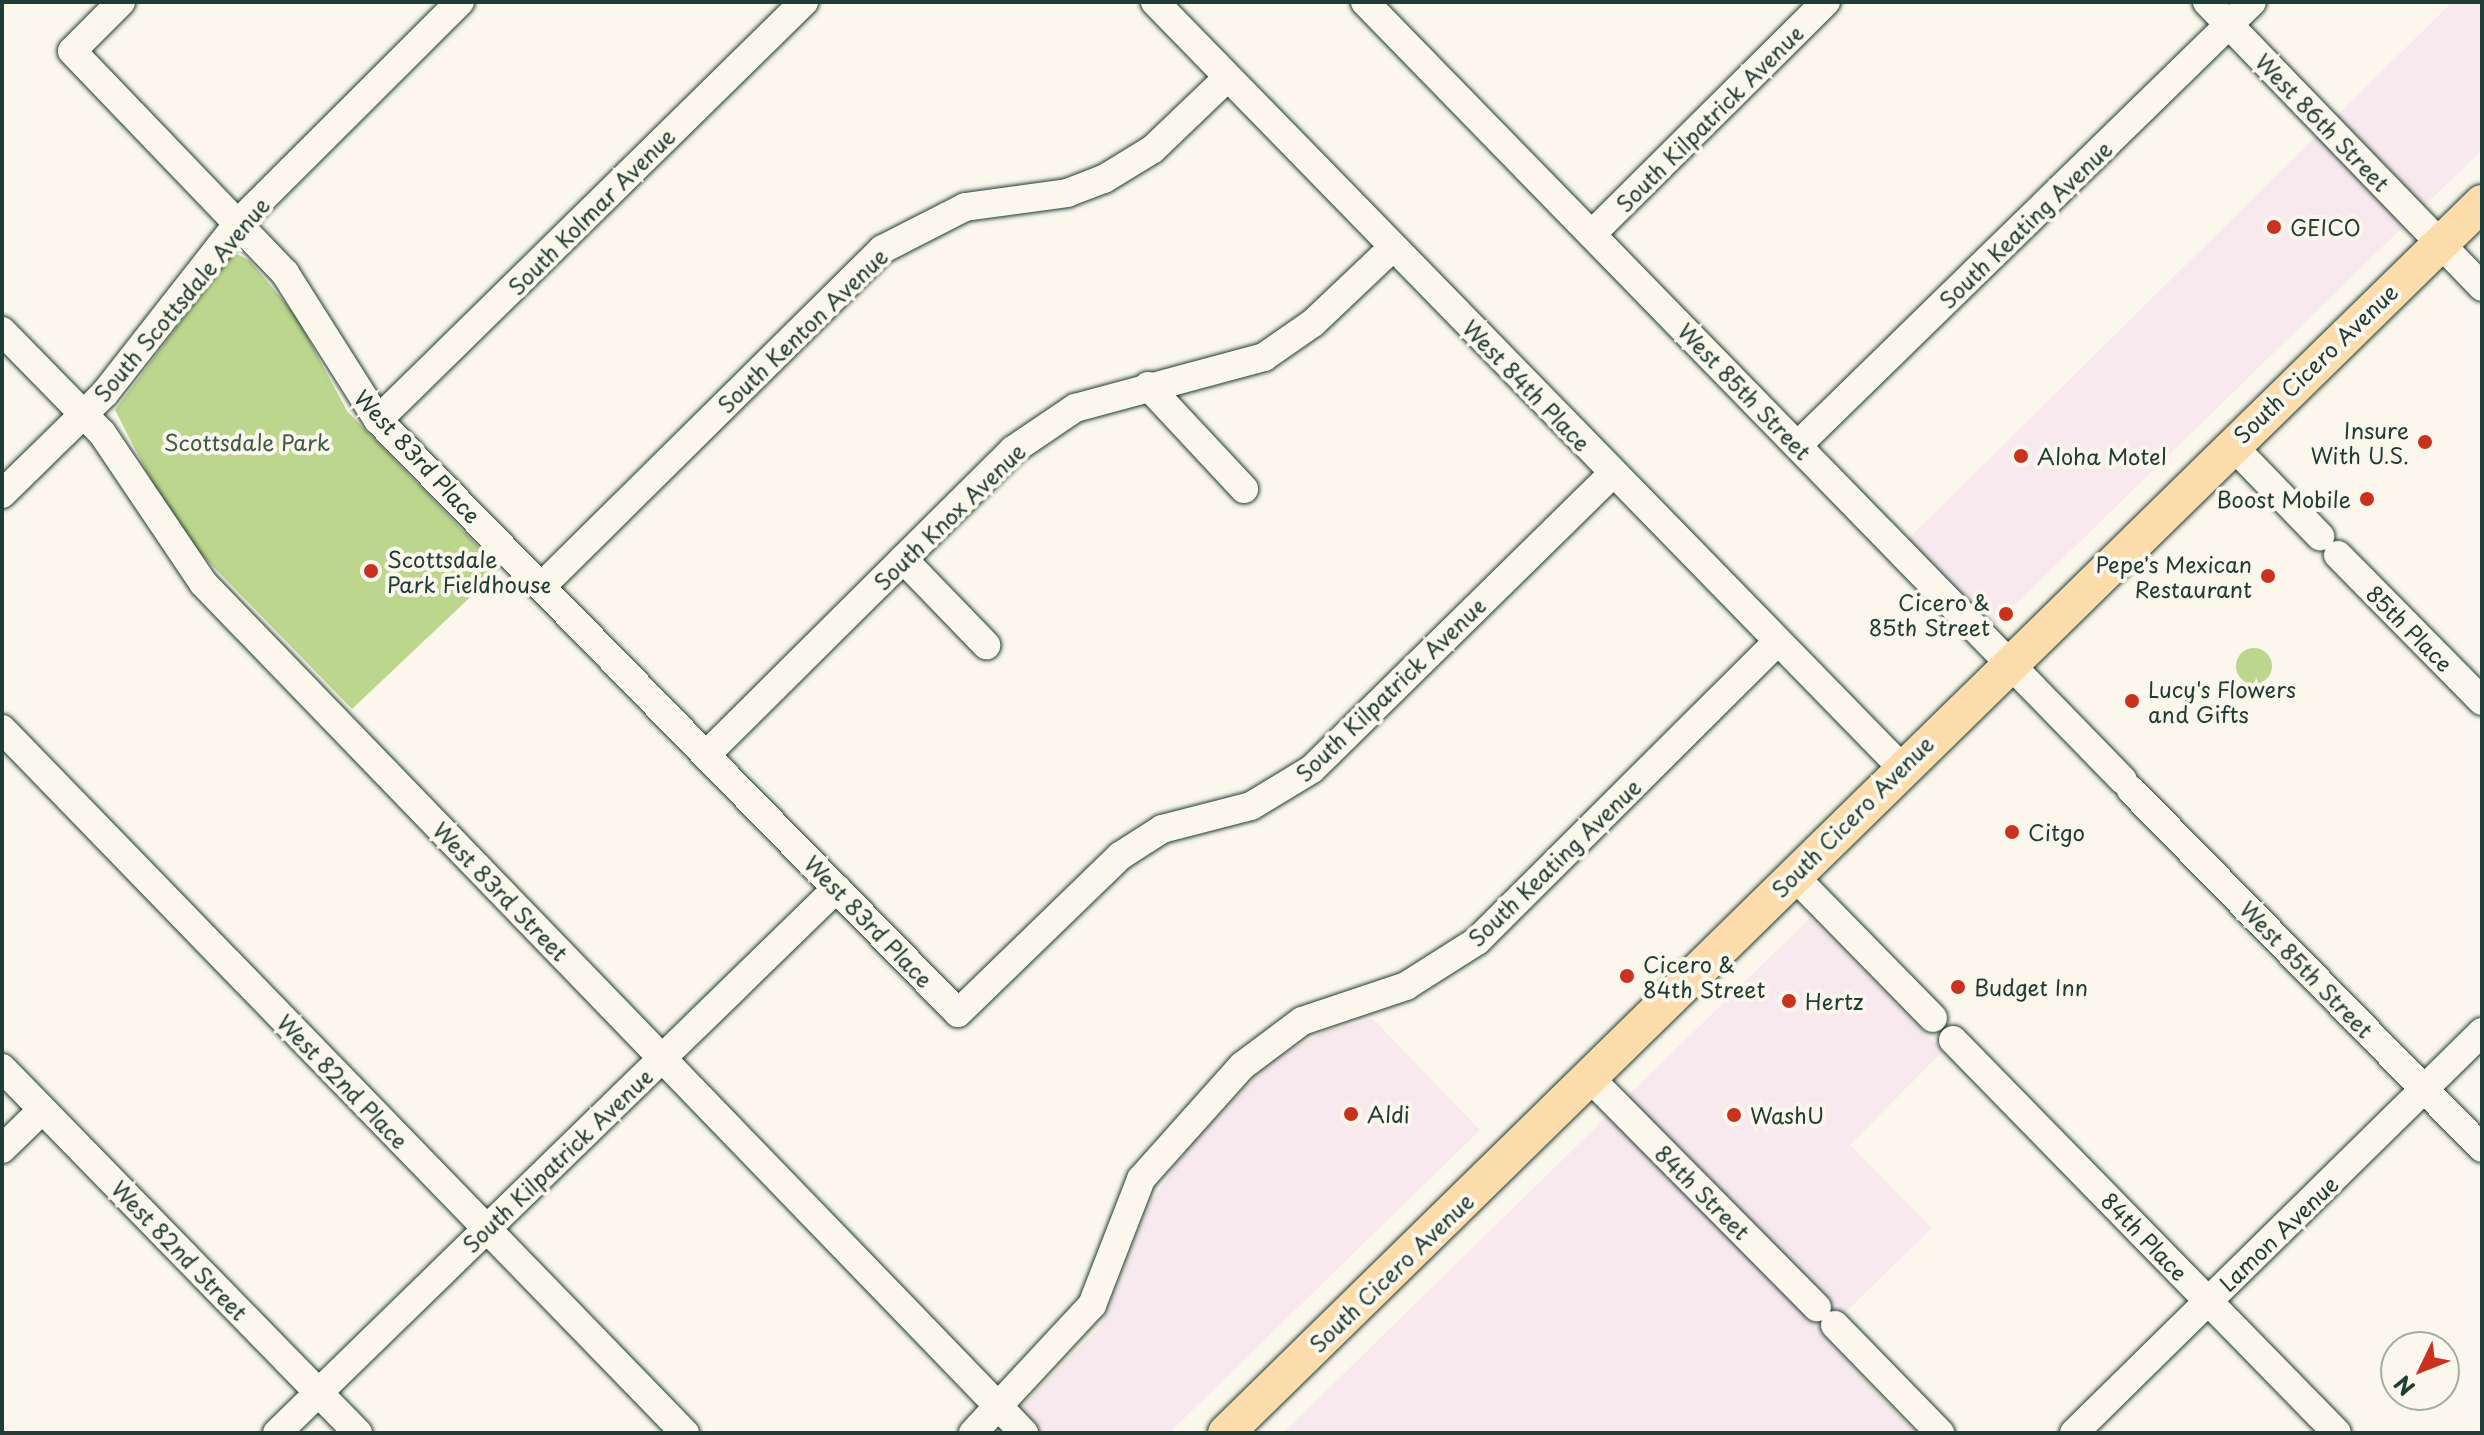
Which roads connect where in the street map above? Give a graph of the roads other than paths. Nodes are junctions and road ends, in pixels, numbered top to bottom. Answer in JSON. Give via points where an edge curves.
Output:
{"nodes":[{"id":1,"x":121,"y":2,"type":"edge"},
{"id":2,"x":460,"y":2,"type":"edge"},
{"id":3,"x":804,"y":2,"type":"edge"},
{"id":4,"x":1155,"y":2,"type":"edge"},
{"id":5,"x":1826,"y":2,"type":"edge"},
{"id":6,"x":2207,"y":2,"type":"edge"},
{"id":7,"x":2252,"y":2,"type":"edge"},
{"id":8,"x":1382,"y":8,"type":"edge"},
{"id":9,"x":2229,"y":25,"type":"junction"},
{"id":10,"x":1227,"y":78,"type":"junction"},
{"id":11,"x":2482,"y":203,"type":"edge"},
{"id":12,"x":239,"y":222,"type":"junction"},
{"id":13,"x":1592,"y":234,"type":"junction"},
{"id":14,"x":2440,"y":241,"type":"junction"},
{"id":15,"x":1393,"y":247,"type":"junction"},
{"id":16,"x":2482,"y":287,"type":"edge"},
{"id":17,"x":2,"y":331,"type":"edge"},
{"id":18,"x":1148,"y":386,"type":"junction"},
{"id":19,"x":85,"y":414,"type":"junction"},
{"id":20,"x":378,"y":420,"type":"junction"},
{"id":21,"x":1798,"y":445,"type":"junction"},
{"id":22,"x":2232,"y":445,"type":"junction"},
{"id":23,"x":1613,"y":473,"type":"junction"},
{"id":24,"x":1244,"y":489,"type":"dead end"},
{"id":25,"x":2,"y":494,"type":"edge"},
{"id":26,"x":903,"y":559,"type":"junction"},
{"id":27,"x":542,"y":586,"type":"junction"},
{"id":28,"x":1777,"y":642,"type":"junction"},
{"id":29,"x":986,"y":645,"type":"dead end"},
{"id":30,"x":2009,"y":661,"type":"junction"},
{"id":31,"x":2482,"y":701,"type":"edge"},
{"id":32,"x":2,"y":729,"type":"edge"},
{"id":33,"x":706,"y":755,"type":"junction"},
{"id":34,"x":1901,"y":767,"type":"junction"},
{"id":35,"x":1793,"y":875,"type":"junction"},
{"id":36,"x":837,"y":888,"type":"junction"},
{"id":37,"x":958,"y":1013,"type":"joint"},
{"id":38,"x":1933,"y":1018,"type":"dead end"},
{"id":39,"x":2482,"y":1032,"type":"edge"},
{"id":40,"x":1953,"y":1040,"type":"dead end"},
{"id":41,"x":662,"y":1057,"type":"junction"},
{"id":42,"x":2,"y":1068,"type":"edge"},
{"id":43,"x":1589,"y":1077,"type":"junction"},
{"id":44,"x":2424,"y":1089,"type":"junction"},
{"id":45,"x":42,"y":1110,"type":"junction"},
{"id":46,"x":2482,"y":1148,"type":"edge"},
{"id":47,"x":2,"y":1149,"type":"edge"},
{"id":48,"x":487,"y":1230,"type":"junction"},
{"id":49,"x":2208,"y":1301,"type":"junction"},
{"id":50,"x":319,"y":1392,"type":"junction"},
{"id":51,"x":999,"y":1407,"type":"junction"},
{"id":52,"x":277,"y":1433,"type":"edge"},
{"id":53,"x":358,"y":1433,"type":"edge"},
{"id":54,"x":685,"y":1433,"type":"edge"},
{"id":55,"x":973,"y":1433,"type":"edge"},
{"id":56,"x":1024,"y":1433,"type":"edge"},
{"id":57,"x":1226,"y":1433,"type":"edge"},
{"id":58,"x":1940,"y":1433,"type":"edge"},
{"id":59,"x":2074,"y":1433,"type":"edge"},
{"id":60,"x":2337,"y":1433,"type":"edge"}],
"edges":[{"from":1,"to":12,"type":"street","name":"West 83rd Place","via":[[72,51]]},
{"from":2,"to":12,"type":"street","name":"South Scottsdale Avenue"},
{"from":3,"to":20,"type":"street","name":"South Kolmar Avenue"},
{"from":4,"to":10,"type":"street","name":"West 84th Place"},
{"from":5,"to":13,"type":"street","name":"South Kilpatrick Avenue"},
{"from":6,"to":9,"type":"street","name":"West 86th Street"},
{"from":7,"to":9,"type":"street","name":"South Keating Avenue"},
{"from":8,"to":13,"type":"street","name":"West 85th Street"},
{"from":9,"to":14,"type":"street","name":"West 86th Street"},
{"from":9,"to":21,"type":"street","name":"South Keating Avenue"},
{"from":10,"to":15,"type":"street","name":"West 84th Place"},
{"from":10,"to":27,"type":"street","name":"South Kenton Avenue","via":[[1153,149],[1104,179],[1067,193],[965,207],[883,249]]},
{"from":11,"to":14,"type":"main road","name":"South Cicero Avenue"},
{"from":12,"to":19,"type":"street","name":"South Scottsdale Avenue"},
{"from":12,"to":20,"type":"street","name":"West 83rd Place","via":[[305,298]]},
{"from":13,"to":21,"type":"street","name":"West 85th Street"},
{"from":14,"to":16,"type":"street","name":"West 86th Street"},
{"from":14,"to":22,"type":"main road","name":"South Cicero Avenue"},
{"from":15,"to":18,"type":"street","name":"South Knox Avenue","via":[[1313,323],[1264,357]]},
{"from":15,"to":23,"type":"street","name":"West 84th Place"},
{"from":17,"to":19,"type":"street","name":"West 83rd Street"},
{"from":18,"to":24,"type":"street"},
{"from":18,"to":26,"type":"street","name":"South Knox Avenue","via":[[1075,408],[1013,450]]},
{"from":19,"to":25,"type":"street","name":"South Scottsdale Avenue"},
{"from":19,"to":41,"type":"street","name":"West 83rd Street","via":[[203,583]]},
{"from":20,"to":27,"type":"street","name":"West 83rd Place"},
{"from":21,"to":30,"type":"street","name":"West 85th Street"},
{"from":22,"to":30,"type":"main road","name":"South Cicero Avenue"},
{"from":22,"to":31,"type":"street","name":"85th Place"},
{"from":23,"to":28,"type":"street","name":"West 84th Place"},
{"from":23,"to":37,"type":"street","name":"South Kilpatrick Avenue","via":[[1312,769],[1251,806],[1162,829],[1120,856]]},
{"from":26,"to":29,"type":"street"},
{"from":26,"to":33,"type":"street","name":"South Knox Avenue"},
{"from":27,"to":33,"type":"street","name":"West 83rd Place"},
{"from":28,"to":34,"type":"street","name":"West 84th Place"},
{"from":28,"to":51,"type":"street","name":"South Keating Avenue","via":[[1477,941],[1406,986],[1302,1021],[1242,1066],[1160,1150],[1141,1179],[1092,1305]]},
{"from":30,"to":34,"type":"main road","name":"South Cicero Avenue"},
{"from":30,"to":44,"type":"street","name":"West 85th Street"},
{"from":32,"to":48,"type":"street","name":"West 82nd Place"},
{"from":33,"to":36,"type":"street","name":"West 83rd Place"},
{"from":34,"to":35,"type":"main road","name":"South Cicero Avenue"},
{"from":35,"to":38,"type":"street"},
{"from":35,"to":43,"type":"main road","name":"South Cicero Avenue"},
{"from":36,"to":37,"type":"street","name":"West 83rd Place"},
{"from":36,"to":41,"type":"street","name":"South Kilpatrick Avenue"},
{"from":39,"to":44,"type":"street","name":"Lamon Avenue"},
{"from":40,"to":49,"type":"street","name":"84th Place"},
{"from":41,"to":48,"type":"street","name":"South Kilpatrick Avenue"},
{"from":41,"to":51,"type":"street","name":"West 83rd Street"},
{"from":42,"to":45,"type":"street","name":"West 82nd Street"},
{"from":43,"to":57,"type":"main road","name":"South Cicero Avenue"},
{"from":43,"to":58,"type":"street","name":"84th Street"},
{"from":44,"to":46,"type":"street","name":"West 85th Street"},
{"from":44,"to":49,"type":"street","name":"Lamon Avenue"},
{"from":45,"to":47,"type":"street"},
{"from":45,"to":50,"type":"street","name":"West 82nd Street"},
{"from":48,"to":50,"type":"street","name":"South Kilpatrick Avenue"},
{"from":48,"to":54,"type":"street","name":"West 82nd Place"},
{"from":49,"to":59,"type":"street","name":"Lamon Avenue"},
{"from":49,"to":60,"type":"street","name":"84th Place"},
{"from":50,"to":52,"type":"street","name":"South Kilpatrick Avenue"},
{"from":50,"to":53,"type":"street","name":"West 82nd Street"},
{"from":51,"to":55,"type":"street","name":"South Keating Avenue"},
{"from":51,"to":56,"type":"street","name":"West 83rd Street"}]}
